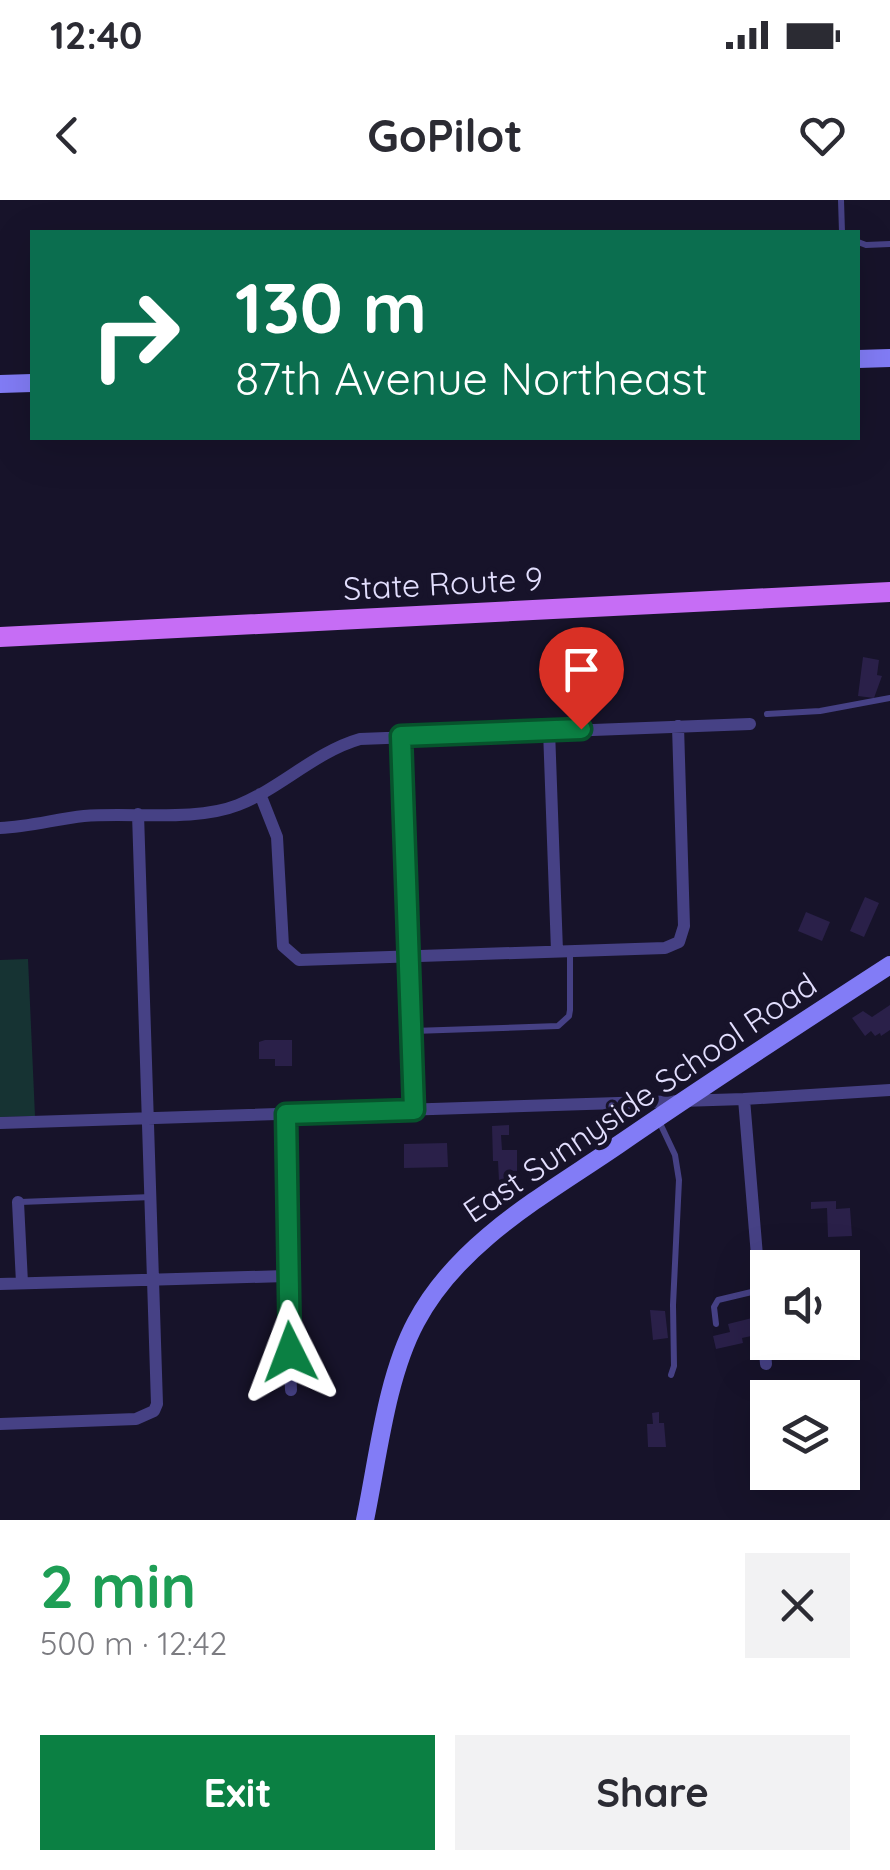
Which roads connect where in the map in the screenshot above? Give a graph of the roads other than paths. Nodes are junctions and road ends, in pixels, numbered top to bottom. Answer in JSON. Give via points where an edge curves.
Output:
{"nodes":[{"id":1,"x":841,"y":200,"type":"edge"},
{"id":2,"x":842,"y":230,"type":"edge"},
{"id":3,"x":860,"y":242,"type":"edge"},
{"id":4,"x":890,"y":244,"type":"edge"},
{"id":5,"x":890,"y":358,"type":"edge"},
{"id":6,"x":860,"y":359,"type":"edge"},
{"id":7,"x":0,"y":384,"type":"edge"},
{"id":8,"x":30,"y":384,"type":"edge"},
{"id":9,"x":890,"y":592,"type":"edge"},
{"id":10,"x":0,"y":637,"type":"edge"},
{"id":11,"x":890,"y":698,"type":"edge"},
{"id":12,"x":767,"y":714,"type":"dead end"},
{"id":13,"x":750,"y":724,"type":"dead end"},
{"id":14,"x":678,"y":726,"type":"junction"},
{"id":15,"x":548,"y":730,"type":"junction"},
{"id":16,"x":401,"y":736,"type":"junction"},
{"id":17,"x":260,"y":794,"type":"junction"},
{"id":18,"x":138,"y":814,"type":"junction"},
{"id":19,"x":0,"y":828,"type":"edge"},
{"id":20,"x":564,"y":951,"type":"junction"},
{"id":21,"x":409,"y":957,"type":"junction"},
{"id":22,"x":890,"y":964,"type":"edge"},
{"id":23,"x":412,"y":1031,"type":"junction"},
{"id":24,"x":890,"y":1090,"type":"edge"},
{"id":25,"x":744,"y":1099,"type":"junction"},
{"id":26,"x":684,"y":1100,"type":"junction"},
{"id":27,"x":414,"y":1110,"type":"junction"},
{"id":28,"x":286,"y":1114,"type":"junction"},
{"id":29,"x":149,"y":1118,"type":"junction"},
{"id":30,"x":658,"y":1118,"type":"junction"},
{"id":31,"x":0,"y":1123,"type":"edge"},
{"id":32,"x":152,"y":1198,"type":"junction"},
{"id":33,"x":18,"y":1202,"type":"joint"},
{"id":34,"x":757,"y":1250,"type":"edge"},
{"id":35,"x":286,"y":1276,"type":"junction"},
{"id":36,"x":155,"y":1280,"type":"junction"},
{"id":37,"x":22,"y":1283,"type":"junction"},
{"id":38,"x":0,"y":1284,"type":"edge"},
{"id":39,"x":750,"y":1292,"type":"edge"},
{"id":40,"x":716,"y":1324,"type":"dead end"},
{"id":41,"x":766,"y":1360,"type":"edge"},
{"id":42,"x":766,"y":1364,"type":"dead end"},
{"id":43,"x":671,"y":1375,"type":"dead end"},
{"id":44,"x":291,"y":1390,"type":"dead end"},
{"id":45,"x":0,"y":1424,"type":"edge"},
{"id":46,"x":365,"y":1520,"type":"edge"}],
"edges":[{"from":1,"to":2,"type":"lane"},
{"from":3,"to":4,"type":"lane"},
{"from":5,"to":6,"type":"street"},
{"from":7,"to":8,"type":"street"},
{"from":9,"to":10,"type":"main road","name":"State Route 9"},
{"from":11,"to":12,"type":"lane"},
{"from":13,"to":14,"type":"street"},
{"from":14,"to":15,"type":"street"},
{"from":14,"to":20,"type":"street","via":[[684,926],[679,942]]},
{"from":15,"to":16,"type":"street"},
{"from":15,"to":20,"type":"street"},
{"from":16,"to":17,"type":"street","via":[[344,743]]},
{"from":16,"to":21,"type":"street"},
{"from":17,"to":18,"type":"street","via":[[217,811]]},
{"from":17,"to":21,"type":"street","via":[[277,837],[280,932],[288,954],[298,960]]},
{"from":18,"to":19,"type":"street"},
{"from":18,"to":29,"type":"street"},
{"from":20,"to":21,"type":"street"},
{"from":20,"to":23,"type":"lane","via":[[570,1010],[558,1026]]},
{"from":21,"to":23,"type":"street"},
{"from":22,"to":26,"type":"street","name":"East Sunnyside School Road"},
{"from":23,"to":27,"type":"street"},
{"from":24,"to":25,"type":"street"},
{"from":25,"to":26,"type":"street"},
{"from":25,"to":34,"type":"street"},
{"from":26,"to":27,"type":"street"},
{"from":26,"to":30,"type":"street","name":"East Sunnyside School Road"},
{"from":27,"to":28,"type":"street"},
{"from":28,"to":29,"type":"street"},
{"from":28,"to":35,"type":"street"},
{"from":29,"to":31,"type":"street"},
{"from":29,"to":32,"type":"street"},
{"from":30,"to":43,"type":"lane","via":[[679,1180]]},
{"from":30,"to":46,"type":"street","name":"East Sunnyside School Road","via":[[488,1236],[430,1299],[403,1352]]},
{"from":32,"to":33,"type":"lane"},
{"from":32,"to":36,"type":"street"},
{"from":33,"to":37,"type":"street"},
{"from":35,"to":36,"type":"street"},
{"from":35,"to":44,"type":"street"},
{"from":36,"to":37,"type":"street"},
{"from":36,"to":45,"type":"street","via":[[154,1411],[136,1419]]},
{"from":37,"to":38,"type":"street"},
{"from":39,"to":40,"type":"lane","via":[[718,1300]]},
{"from":41,"to":42,"type":"street"}]}
